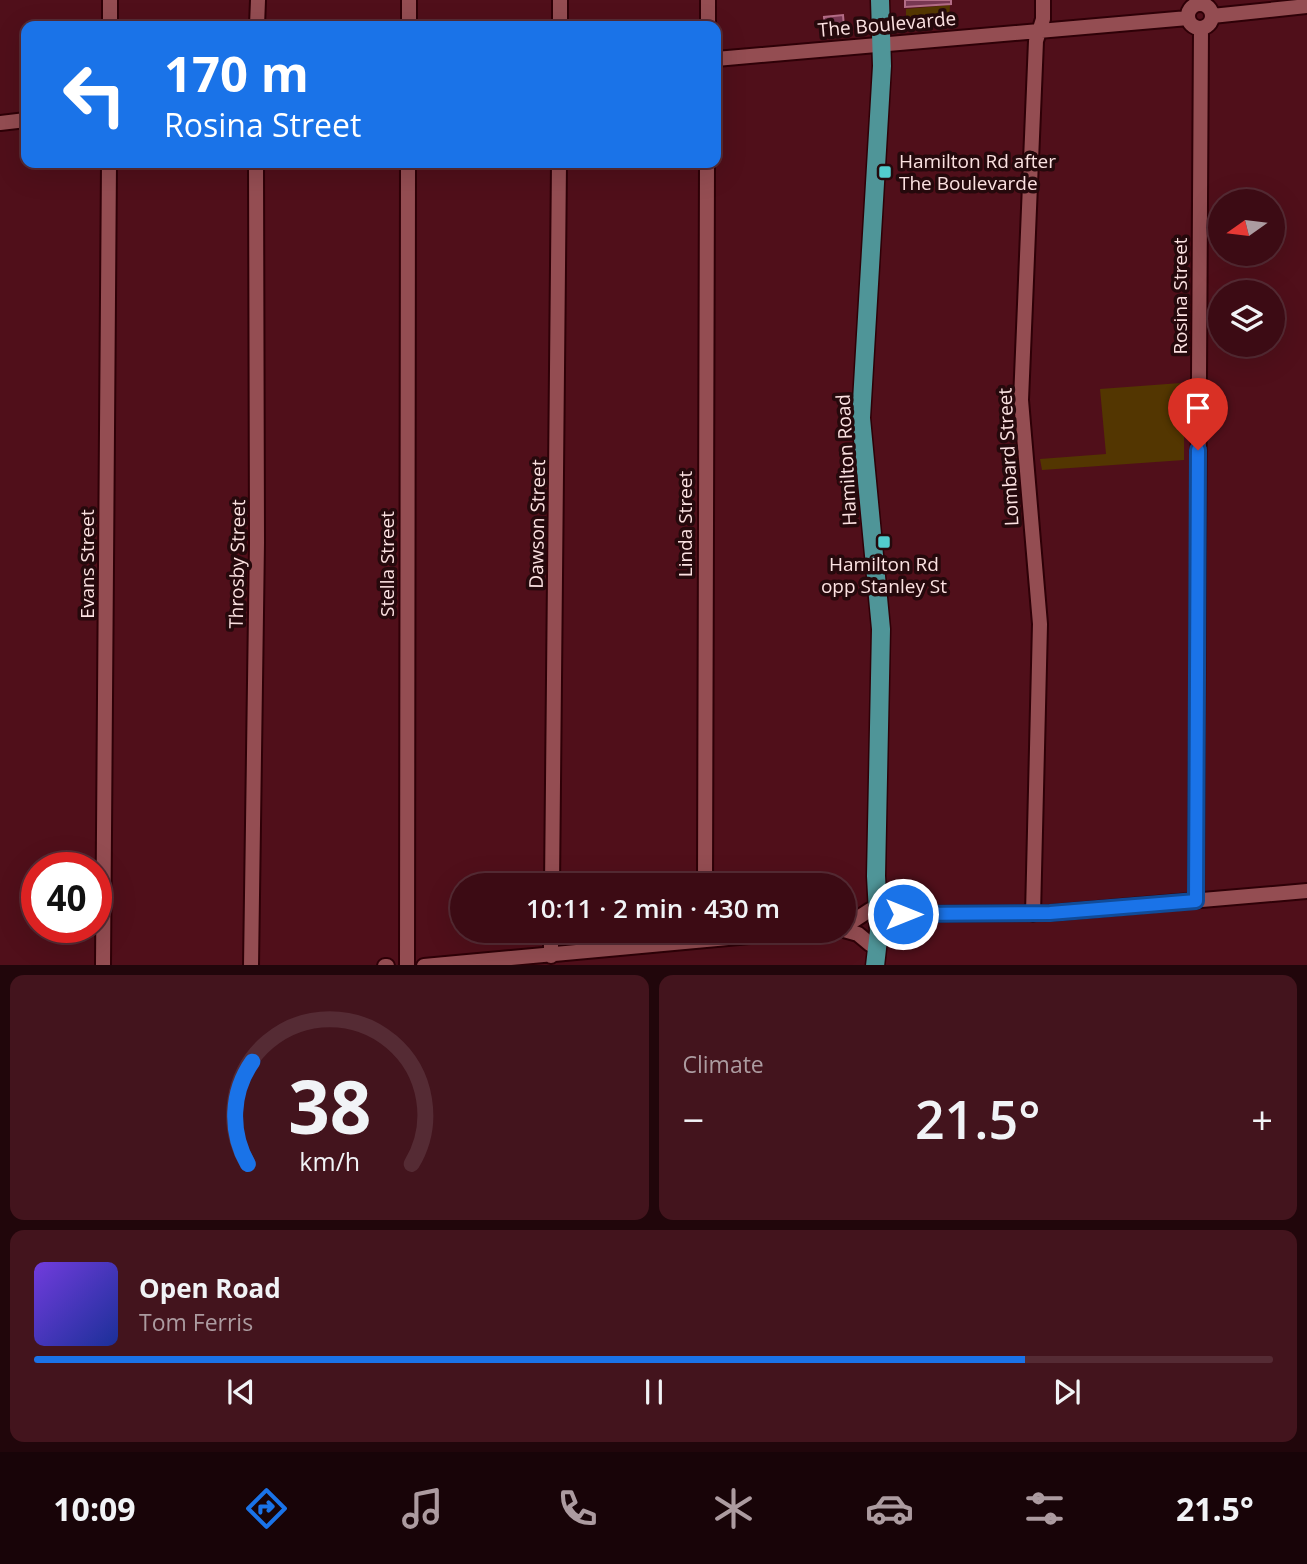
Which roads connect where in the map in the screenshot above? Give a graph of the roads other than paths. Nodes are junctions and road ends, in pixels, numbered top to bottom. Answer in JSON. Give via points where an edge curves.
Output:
{"nodes":[{"id":1,"x":110,"y":0,"type":"edge"},
{"id":2,"x":257,"y":0,"type":"edge"},
{"id":3,"x":409,"y":0,"type":"edge"},
{"id":4,"x":560,"y":0,"type":"edge"},
{"id":5,"x":708,"y":0,"type":"edge"},
{"id":6,"x":880,"y":0,"type":"edge"},
{"id":7,"x":1043,"y":0,"type":"edge"},
{"id":8,"x":1200,"y":2,"type":"edge"},
{"id":9,"x":1307,"y":6,"type":"edge"},
{"id":10,"x":1212,"y":16,"type":"junction"},
{"id":11,"x":1188,"y":18,"type":"junction"},
{"id":12,"x":110,"y":21,"type":"edge"},
{"id":13,"x":257,"y":21,"type":"edge"},
{"id":14,"x":409,"y":21,"type":"edge"},
{"id":15,"x":560,"y":21,"type":"edge"},
{"id":16,"x":708,"y":21,"type":"edge"},
{"id":17,"x":1201,"y":28,"type":"junction"},
{"id":18,"x":1041,"y":30,"type":"junction"},
{"id":19,"x":881,"y":44,"type":"junction"},
{"id":20,"x":721,"y":59,"type":"edge"},
{"id":21,"x":21,"y":121,"type":"edge"},
{"id":22,"x":0,"y":123,"type":"edge"},
{"id":23,"x":109,"y":168,"type":"edge"},
{"id":24,"x":256,"y":168,"type":"edge"},
{"id":25,"x":408,"y":168,"type":"edge"},
{"id":26,"x":558,"y":168,"type":"edge"},
{"id":27,"x":706,"y":168,"type":"edge"},
{"id":28,"x":552,"y":873,"type":"edge"},
{"id":29,"x":705,"y":873,"type":"edge"},
{"id":30,"x":1307,"y":891,"type":"edge"},
{"id":31,"x":1196,"y":901,"type":"junction"},
{"id":32,"x":874,"y":903,"type":"junction"},
{"id":33,"x":903,"y":914,"type":"junction"},
{"id":34,"x":1033,"y":914,"type":"junction"},
{"id":35,"x":856,"y":918,"type":"edge"},
{"id":36,"x":856,"y":933,"type":"edge"},
{"id":37,"x":874,"y":937,"type":"junction"},
{"id":38,"x":551,"y":943,"type":"edge"},
{"id":39,"x":646,"y":943,"type":"edge"},
{"id":40,"x":551,"y":956,"type":"junction"},
{"id":41,"x":103,"y":965,"type":"edge"},
{"id":42,"x":251,"y":965,"type":"edge"},
{"id":43,"x":407,"y":965,"type":"edge"},
{"id":44,"x":425,"y":965,"type":"edge"},
{"id":45,"x":873,"y":965,"type":"edge"}],
"edges":[{"from":1,"to":12,"type":"street"},
{"from":2,"to":13,"type":"street"},
{"from":3,"to":14,"type":"street"},
{"from":4,"to":15,"type":"street"},
{"from":5,"to":16,"type":"street"},
{"from":6,"to":19,"type":"main road","name":"Hamilton Road"},
{"from":7,"to":18,"type":"street","name":"Lombard Street"},
{"from":8,"to":10,"type":"street"},
{"from":8,"to":11,"type":"street"},
{"from":9,"to":10,"type":"street"},
{"from":10,"to":17,"type":"street"},
{"from":11,"to":17,"type":"street"},
{"from":11,"to":18,"type":"street","name":"The Boulevarde"},
{"from":17,"to":31,"type":"street","name":"Rosina Street"},
{"from":18,"to":19,"type":"street","name":"The Boulevarde"},
{"from":18,"to":34,"type":"street","name":"Lombard Street","via":[[1036,41],[1021,400],[1040,624]]},
{"from":19,"to":20,"type":"street","name":"The Boulevarde"},
{"from":19,"to":32,"type":"main road","name":"Hamilton Road","via":[[861,418],[881,640]]},
{"from":21,"to":22,"type":"street"},
{"from":23,"to":41,"type":"street","name":"Evans Street"},
{"from":24,"to":42,"type":"street","name":"Throsby Street"},
{"from":25,"to":43,"type":"street","name":"Stella Street"},
{"from":26,"to":28,"type":"street","name":"Dawson Street"},
{"from":27,"to":29,"type":"street","name":"Linda Street"},
{"from":30,"to":31,"type":"street"},
{"from":31,"to":34,"type":"street"},
{"from":32,"to":33,"type":"street"},
{"from":32,"to":35,"type":"street"},
{"from":32,"to":37,"type":"main road","name":"Hamilton Road"},
{"from":33,"to":34,"type":"street"},
{"from":33,"to":37,"type":"street","via":[[884,923]]},
{"from":36,"to":37,"type":"street"},
{"from":37,"to":45,"type":"main road","name":"Hamilton Road","via":[[879,956]]},
{"from":38,"to":40,"type":"street"},
{"from":39,"to":40,"type":"street"},
{"from":40,"to":44,"type":"street"}]}
